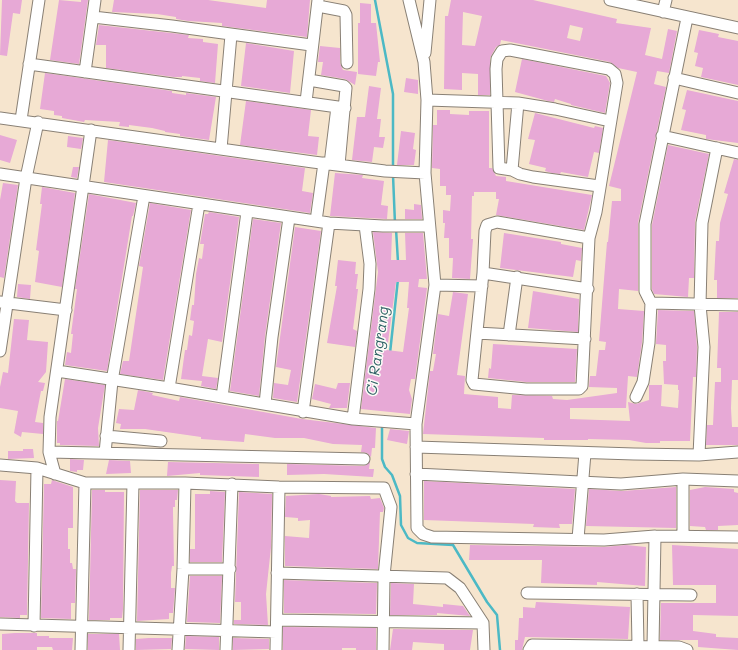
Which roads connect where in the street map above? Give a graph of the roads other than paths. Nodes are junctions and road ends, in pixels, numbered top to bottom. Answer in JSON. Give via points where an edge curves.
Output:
{"nodes":[{"id":1,"x":39,"y":0,"type":"edge"},
{"id":2,"x":95,"y":0,"type":"edge"},
{"id":3,"x":409,"y":0,"type":"edge"},
{"id":4,"x":430,"y":0,"type":"edge"},
{"id":5,"x":610,"y":0,"type":"edge"},
{"id":6,"x":666,"y":0,"type":"edge"},
{"id":7,"x":318,"y":3,"type":"edge"},
{"id":8,"x":663,"y":12,"type":"junction"},
{"id":9,"x":93,"y":17,"type":"junction"},
{"id":10,"x":687,"y":18,"type":"junction"},
{"id":11,"x":738,"y":28,"type":"edge"},
{"id":12,"x":231,"y":35,"type":"junction"},
{"id":13,"x":311,"y":45,"type":"junction"},
{"id":14,"x":424,"y":62,"type":"junction"},
{"id":15,"x":347,"y":63,"type":"dead end"},
{"id":16,"x":29,"y":64,"type":"junction"},
{"id":17,"x":85,"y":72,"type":"junction"},
{"id":18,"x":674,"y":78,"type":"junction"},
{"id":19,"x":309,"y":80,"type":"junction"},
{"id":20,"x":227,"y":91,"type":"junction"},
{"id":21,"x":738,"y":93,"type":"edge"},
{"id":22,"x":427,"y":100,"type":"junction"},
{"id":23,"x":306,"y":102,"type":"junction"},
{"id":24,"x":496,"y":103,"type":"junction"},
{"id":25,"x":518,"y":103,"type":"junction"},
{"id":26,"x":341,"y":108,"type":"junction"},
{"id":27,"x":0,"y":118,"type":"edge"},
{"id":28,"x":21,"y":120,"type":"junction"},
{"id":29,"x":610,"y":121,"type":"junction"},
{"id":30,"x":38,"y":122,"type":"junction"},
{"id":31,"x":91,"y":130,"type":"junction"},
{"id":32,"x":662,"y":136,"type":"junction"},
{"id":33,"x":221,"y":148,"type":"junction"},
{"id":34,"x":717,"y":148,"type":"junction"},
{"id":35,"x":738,"y":153,"type":"edge"},
{"id":36,"x":331,"y":164,"type":"junction"},
{"id":37,"x":512,"y":170,"type":"junction"},
{"id":38,"x":425,"y":173,"type":"junction"},
{"id":39,"x":0,"y":174,"type":"edge"},
{"id":40,"x":26,"y":178,"type":"junction"},
{"id":41,"x":599,"y":186,"type":"junction"},
{"id":42,"x":84,"y":187,"type":"junction"},
{"id":43,"x":144,"y":196,"type":"junction"},
{"id":44,"x":199,"y":204,"type":"junction"},
{"id":45,"x":248,"y":212,"type":"junction"},
{"id":46,"x":289,"y":218,"type":"junction"},
{"id":47,"x":316,"y":221,"type":"junction"},
{"id":48,"x":329,"y":223,"type":"junction"},
{"id":49,"x":366,"y":225,"type":"junction"},
{"id":50,"x":429,"y":226,"type":"junction"},
{"id":51,"x":589,"y":238,"type":"junction"},
{"id":52,"x":483,"y":273,"type":"junction"},
{"id":53,"x":517,"y":277,"type":"junction"},
{"id":54,"x":435,"y":285,"type":"junction"},
{"id":55,"x":482,"y":286,"type":"junction"},
{"id":56,"x":588,"y":289,"type":"junction"},
{"id":57,"x":3,"y":303,"type":"edge"},
{"id":58,"x":651,"y":303,"type":"junction"},
{"id":59,"x":700,"y":305,"type":"junction"},
{"id":60,"x":738,"y":305,"type":"edge"},
{"id":61,"x":66,"y":310,"type":"junction"},
{"id":62,"x":477,"y":333,"type":"junction"},
{"id":63,"x":509,"y":335,"type":"junction"},
{"id":64,"x":585,"y":339,"type":"junction"},
{"id":65,"x":1,"y":345,"type":"edge"},
{"id":66,"x":57,"y":372,"type":"junction"},
{"id":67,"x":112,"y":381,"type":"junction"},
{"id":68,"x":169,"y":388,"type":"junction"},
{"id":69,"x":222,"y":397,"type":"junction"},
{"id":70,"x":636,"y":397,"type":"dead end"},
{"id":71,"x":265,"y":404,"type":"junction"},
{"id":72,"x":303,"y":412,"type":"junction"},
{"id":73,"x":353,"y":419,"type":"junction"},
{"id":74,"x":416,"y":424,"type":"junction"},
{"id":75,"x":106,"y":436,"type":"junction"},
{"id":76,"x":161,"y":441,"type":"dead end"},
{"id":77,"x":416,"y":447,"type":"junction"},
{"id":78,"x":49,"y":452,"type":"junction"},
{"id":79,"x":585,"y":452,"type":"junction"},
{"id":80,"x":738,"y":452,"type":"edge"},
{"id":81,"x":105,"y":453,"type":"junction"},
{"id":82,"x":699,"y":455,"type":"junction"},
{"id":83,"x":364,"y":460,"type":"dead end"},
{"id":84,"x":0,"y":465,"type":"edge"},
{"id":85,"x":37,"y":468,"type":"junction"},
{"id":86,"x":55,"y":474,"type":"junction"},
{"id":87,"x":416,"y":474,"type":"junction"},
{"id":88,"x":683,"y":479,"type":"junction"},
{"id":89,"x":738,"y":481,"type":"edge"},
{"id":90,"x":85,"y":483,"type":"junction"},
{"id":91,"x":133,"y":483,"type":"junction"},
{"id":92,"x":185,"y":483,"type":"junction"},
{"id":93,"x":582,"y":483,"type":"junction"},
{"id":94,"x":232,"y":484,"type":"junction"},
{"id":95,"x":279,"y":488,"type":"junction"},
{"id":96,"x":655,"y":536,"type":"junction"},
{"id":97,"x":683,"y":536,"type":"junction"},
{"id":98,"x":738,"y":537,"type":"edge"},
{"id":99,"x":578,"y":539,"type":"junction"},
{"id":100,"x":183,"y":569,"type":"junction"},
{"id":101,"x":230,"y":570,"type":"junction"},
{"id":102,"x":277,"y":573,"type":"junction"},
{"id":103,"x":384,"y":576,"type":"junction"},
{"id":104,"x":527,"y":593,"type":"dead end"},
{"id":105,"x":637,"y":594,"type":"junction"},
{"id":106,"x":654,"y":594,"type":"junction"},
{"id":107,"x":691,"y":595,"type":"dead end"},
{"id":108,"x":384,"y":621,"type":"junction"},
{"id":109,"x":483,"y":623,"type":"junction"},
{"id":110,"x":0,"y":624,"type":"edge"},
{"id":111,"x":34,"y":626,"type":"junction"},
{"id":112,"x":276,"y":626,"type":"junction"},
{"id":113,"x":81,"y":627,"type":"junction"},
{"id":114,"x":129,"y":627,"type":"junction"},
{"id":115,"x":179,"y":628,"type":"junction"},
{"id":116,"x":226,"y":630,"type":"junction"},
{"id":117,"x":638,"y":646,"type":"junction"},
{"id":118,"x":654,"y":646,"type":"junction"},
{"id":119,"x":612,"y":648,"type":"edge"},
{"id":120,"x":81,"y":650,"type":"edge"},
{"id":121,"x":129,"y":650,"type":"edge"},
{"id":122,"x":178,"y":650,"type":"edge"},
{"id":123,"x":226,"y":650,"type":"edge"},
{"id":124,"x":276,"y":650,"type":"edge"},
{"id":125,"x":383,"y":650,"type":"edge"},
{"id":126,"x":484,"y":650,"type":"edge"},
{"id":127,"x":529,"y":650,"type":"edge"},
{"id":128,"x":687,"y":650,"type":"edge"}],
"edges":[{"from":1,"to":16,"type":"street"},
{"from":2,"to":9,"type":"street"},
{"from":3,"to":14,"type":"street"},
{"from":4,"to":14,"type":"street"},
{"from":5,"to":8,"type":"street"},
{"from":6,"to":8,"type":"street"},
{"from":7,"to":13,"type":"street"},
{"from":7,"to":15,"type":"street","via":[[344,10]]},
{"from":8,"to":10,"type":"street"},
{"from":9,"to":12,"type":"street"},
{"from":9,"to":17,"type":"street"},
{"from":10,"to":11,"type":"street"},
{"from":10,"to":18,"type":"street"},
{"from":12,"to":13,"type":"street"},
{"from":12,"to":20,"type":"street"},
{"from":13,"to":19,"type":"street"},
{"from":14,"to":22,"type":"street"},
{"from":16,"to":17,"type":"street"},
{"from":16,"to":28,"type":"street"},
{"from":17,"to":20,"type":"street"},
{"from":18,"to":21,"type":"street"},
{"from":18,"to":32,"type":"street"},
{"from":19,"to":23,"type":"street"},
{"from":19,"to":26,"type":"street","via":[[345,87]]},
{"from":20,"to":23,"type":"street"},
{"from":20,"to":33,"type":"street"},
{"from":22,"to":24,"type":"street"},
{"from":22,"to":38,"type":"street"},
{"from":23,"to":26,"type":"street"},
{"from":24,"to":25,"type":"street"},
{"from":24,"to":29,"type":"street","via":[[496,63],[502,51],[510,50],[572,61],[614,72],[617,83]]},
{"from":24,"to":37,"type":"street","via":[[499,168]]},
{"from":25,"to":29,"type":"street","via":[[549,107]]},
{"from":25,"to":37,"type":"street"},
{"from":26,"to":36,"type":"street","via":[[337,142]]},
{"from":27,"to":28,"type":"street"},
{"from":28,"to":30,"type":"street"},
{"from":29,"to":41,"type":"street"},
{"from":30,"to":31,"type":"street"},
{"from":30,"to":40,"type":"street"},
{"from":31,"to":33,"type":"street"},
{"from":31,"to":42,"type":"street"},
{"from":32,"to":34,"type":"street"},
{"from":32,"to":58,"type":"street","via":[[645,224],[645,290]]},
{"from":33,"to":36,"type":"street"},
{"from":34,"to":35,"type":"street"},
{"from":34,"to":59,"type":"street","via":[[702,223]]},
{"from":36,"to":38,"type":"street"},
{"from":36,"to":47,"type":"street"},
{"from":37,"to":41,"type":"street","via":[[533,177]]},
{"from":38,"to":50,"type":"street"},
{"from":39,"to":40,"type":"street"},
{"from":40,"to":42,"type":"street"},
{"from":40,"to":57,"type":"street"},
{"from":41,"to":51,"type":"street"},
{"from":42,"to":43,"type":"street"},
{"from":42,"to":61,"type":"street"},
{"from":43,"to":44,"type":"street"},
{"from":43,"to":67,"type":"street"},
{"from":44,"to":45,"type":"street"},
{"from":44,"to":68,"type":"street"},
{"from":45,"to":46,"type":"street"},
{"from":45,"to":69,"type":"street"},
{"from":46,"to":47,"type":"street"},
{"from":46,"to":71,"type":"street"},
{"from":47,"to":48,"type":"street"},
{"from":48,"to":49,"type":"street"},
{"from":48,"to":72,"type":"street"},
{"from":49,"to":50,"type":"street"},
{"from":49,"to":73,"type":"street","via":[[370,277]]},
{"from":50,"to":54,"type":"street"},
{"from":51,"to":52,"type":"street","via":[[491,222],[484,231]]},
{"from":51,"to":56,"type":"street"},
{"from":52,"to":53,"type":"street"},
{"from":52,"to":55,"type":"street"},
{"from":53,"to":56,"type":"street"},
{"from":53,"to":63,"type":"street"},
{"from":54,"to":55,"type":"street"},
{"from":54,"to":74,"type":"street"},
{"from":55,"to":62,"type":"street"},
{"from":56,"to":64,"type":"street"},
{"from":57,"to":61,"type":"street"},
{"from":57,"to":65,"type":"street"},
{"from":58,"to":59,"type":"street"},
{"from":58,"to":70,"type":"street","via":[[644,379]]},
{"from":59,"to":60,"type":"street"},
{"from":59,"to":82,"type":"street","via":[[704,347]]},
{"from":61,"to":66,"type":"street"},
{"from":62,"to":63,"type":"street"},
{"from":62,"to":64,"type":"street","via":[[473,383],[526,389],[580,388]]},
{"from":63,"to":64,"type":"street"},
{"from":66,"to":67,"type":"street"},
{"from":66,"to":78,"type":"street","via":[[50,417]]},
{"from":67,"to":68,"type":"street"},
{"from":67,"to":75,"type":"street"},
{"from":68,"to":69,"type":"street"},
{"from":69,"to":71,"type":"street"},
{"from":71,"to":72,"type":"street"},
{"from":72,"to":73,"type":"street"},
{"from":73,"to":74,"type":"street"},
{"from":74,"to":77,"type":"street"},
{"from":75,"to":76,"type":"street"},
{"from":75,"to":81,"type":"street"},
{"from":77,"to":79,"type":"street"},
{"from":77,"to":87,"type":"street"},
{"from":78,"to":81,"type":"street"},
{"from":78,"to":86,"type":"street"},
{"from":79,"to":82,"type":"street"},
{"from":79,"to":93,"type":"street"},
{"from":80,"to":82,"type":"street"},
{"from":81,"to":83,"type":"street"},
{"from":84,"to":85,"type":"street"},
{"from":85,"to":86,"type":"street"},
{"from":85,"to":111,"type":"street"},
{"from":86,"to":90,"type":"street"},
{"from":87,"to":93,"type":"street"},
{"from":87,"to":99,"type":"street","via":[[416,525],[423,534],[432,537]]},
{"from":88,"to":89,"type":"street"},
{"from":88,"to":93,"type":"street","via":[[621,484]]},
{"from":88,"to":97,"type":"street"},
{"from":90,"to":91,"type":"street"},
{"from":90,"to":113,"type":"street"},
{"from":91,"to":92,"type":"street"},
{"from":91,"to":114,"type":"street"},
{"from":92,"to":94,"type":"street"},
{"from":92,"to":100,"type":"street"},
{"from":93,"to":99,"type":"street"},
{"from":94,"to":95,"type":"street"},
{"from":94,"to":101,"type":"street"},
{"from":95,"to":102,"type":"street"},
{"from":95,"to":103,"type":"street","via":[[384,488],[390,507]]},
{"from":96,"to":97,"type":"street"},
{"from":96,"to":99,"type":"street","via":[[604,540]]},
{"from":96,"to":106,"type":"street"},
{"from":97,"to":98,"type":"street"},
{"from":100,"to":101,"type":"street"},
{"from":100,"to":115,"type":"street"},
{"from":101,"to":116,"type":"street"},
{"from":102,"to":103,"type":"street"},
{"from":102,"to":112,"type":"street"},
{"from":103,"to":108,"type":"street"},
{"from":103,"to":109,"type":"street","via":[[450,579],[460,588]]},
{"from":104,"to":105,"type":"street"},
{"from":105,"to":106,"type":"street"},
{"from":105,"to":117,"type":"street"},
{"from":106,"to":107,"type":"street"},
{"from":106,"to":118,"type":"street"},
{"from":108,"to":109,"type":"street"},
{"from":108,"to":112,"type":"street"},
{"from":108,"to":125,"type":"street"},
{"from":109,"to":126,"type":"street"},
{"from":110,"to":111,"type":"street"},
{"from":111,"to":113,"type":"street"},
{"from":112,"to":116,"type":"street"},
{"from":112,"to":124,"type":"street"},
{"from":113,"to":114,"type":"street"},
{"from":113,"to":120,"type":"street"},
{"from":114,"to":115,"type":"street"},
{"from":114,"to":121,"type":"street"},
{"from":115,"to":116,"type":"street"},
{"from":115,"to":122,"type":"street"},
{"from":116,"to":123,"type":"street"},
{"from":117,"to":118,"type":"street"},
{"from":117,"to":119,"type":"street"},
{"from":118,"to":128,"type":"street","via":[[679,647]]},
{"from":119,"to":127,"type":"street","via":[[532,644]]}]}
